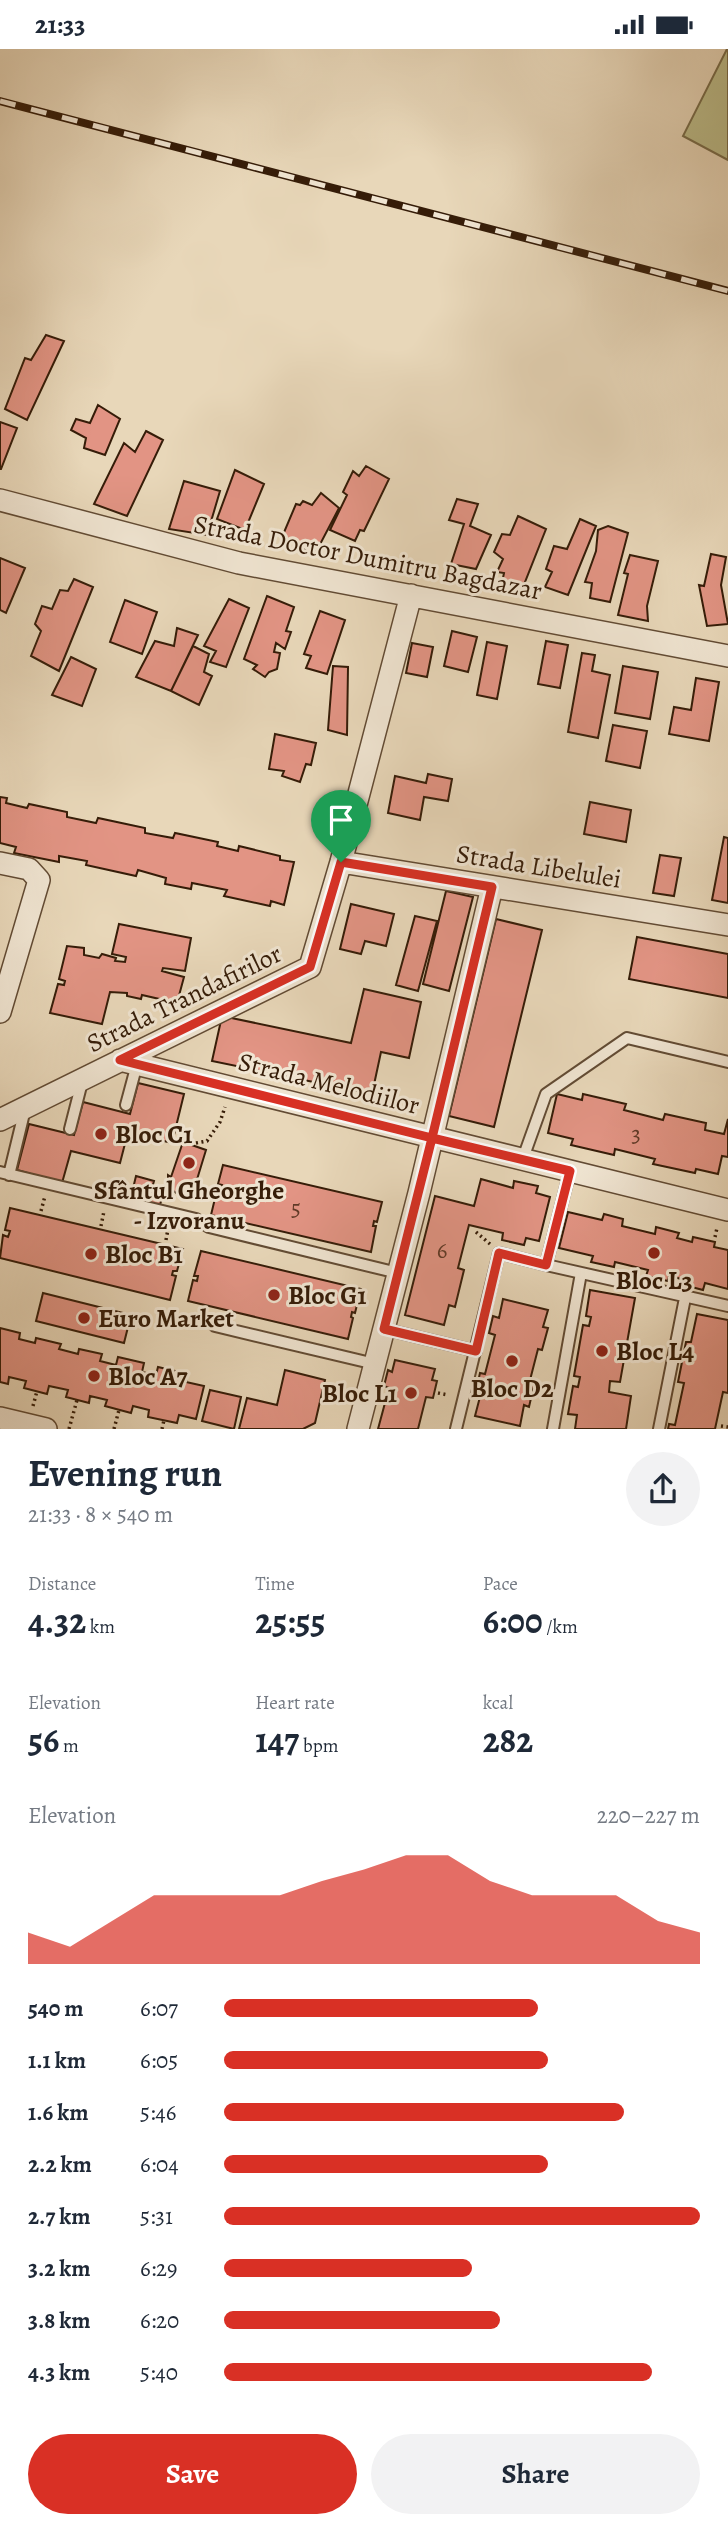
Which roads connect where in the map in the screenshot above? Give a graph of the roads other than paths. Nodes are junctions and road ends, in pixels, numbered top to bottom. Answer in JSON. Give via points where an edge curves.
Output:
{"nodes":[{"id":1,"x":0,"y":500,"type":"edge"},
{"id":2,"x":411,"y":595,"type":"junction"},
{"id":3,"x":728,"y":656,"type":"edge"},
{"id":4,"x":341,"y":862,"type":"junction"},
{"id":5,"x":0,"y":863,"type":"edge"},
{"id":6,"x":492,"y":887,"type":"junction"},
{"id":7,"x":728,"y":925,"type":"edge"},
{"id":8,"x":0,"y":1012,"type":"edge"},
{"id":9,"x":128,"y":1062,"type":"junction"},
{"id":10,"x":728,"y":1062,"type":"edge"},
{"id":11,"x":82,"y":1079,"type":"junction"},
{"id":12,"x":126,"y":1105,"type":"dead end"},
{"id":13,"x":26,"y":1107,"type":"junction"},
{"id":14,"x":0,"y":1120,"type":"edge"},
{"id":15,"x":70,"y":1129,"type":"dead end"},
{"id":16,"x":432,"y":1138,"type":"junction"},
{"id":17,"x":522,"y":1161,"type":"junction"},
{"id":18,"x":570,"y":1171,"type":"junction"},
{"id":19,"x":5,"y":1173,"type":"edge"},
{"id":20,"x":728,"y":1210,"type":"edge"},
{"id":21,"x":546,"y":1265,"type":"junction"},
{"id":22,"x":398,"y":1273,"type":"junction"},
{"id":23,"x":582,"y":1273,"type":"junction"},
{"id":24,"x":685,"y":1298,"type":"junction"},
{"id":25,"x":728,"y":1305,"type":"edge"},
{"id":26,"x":215,"y":1326,"type":"dead end"},
{"id":27,"x":384,"y":1329,"type":"junction"},
{"id":28,"x":476,"y":1351,"type":"junction"},
{"id":29,"x":375,"y":1364,"type":"junction"},
{"id":30,"x":7,"y":1423,"type":"edge"},
{"id":31,"x":46,"y":1429,"type":"edge"},
{"id":32,"x":358,"y":1429,"type":"edge"},
{"id":33,"x":456,"y":1429,"type":"edge"},
{"id":34,"x":553,"y":1429,"type":"edge"},
{"id":35,"x":659,"y":1429,"type":"edge"}],
"edges":[{"from":1,"to":2,"type":"street","name":"Strada Doctor Dumitru Bagdazar","via":[[239,563]]},
{"from":2,"to":3,"type":"street","name":"Strada Doctor Dumitru Bagdazar"},
{"from":2,"to":4,"type":"street","name":"Strada Trandafirilor"},
{"from":4,"to":6,"type":"street","name":"Strada Libelulei"},
{"from":4,"to":9,"type":"street","name":"Strada Trandafirilor","via":[[310,967]]},
{"from":5,"to":8,"type":"street","via":[[29,869],[39,880]]},
{"from":6,"to":7,"type":"street","name":"Strada Libelulei"},
{"from":6,"to":16,"type":"street"},
{"from":9,"to":11,"type":"street","name":"Strada Trandafirilor"},
{"from":9,"to":12,"type":"lane"},
{"from":9,"to":16,"type":"street","name":"Strada Melodiilor"},
{"from":10,"to":17,"type":"lane","via":[[627,1038],[546,1094]]},
{"from":11,"to":13,"type":"street","name":"Strada Trandafirilor"},
{"from":11,"to":15,"type":"lane"},
{"from":13,"to":14,"type":"street","name":"Strada Trandafirilor"},
{"from":13,"to":19,"type":"lane"},
{"from":16,"to":17,"type":"street","name":"Strada Melodiilor"},
{"from":16,"to":22,"type":"street"},
{"from":17,"to":18,"type":"street","name":"Strada Melodiilor"},
{"from":18,"to":20,"type":"street","name":"Strada Melodiilor"},
{"from":18,"to":21,"type":"lane"},
{"from":19,"to":22,"type":"lane"},
{"from":21,"to":23,"type":"lane"},
{"from":21,"to":28,"type":"lane","via":[[499,1253]]},
{"from":22,"to":27,"type":"street"},
{"from":23,"to":24,"type":"lane"},
{"from":23,"to":34,"type":"lane"},
{"from":24,"to":25,"type":"lane"},
{"from":24,"to":35,"type":"lane"},
{"from":26,"to":29,"type":"lane"},
{"from":27,"to":28,"type":"lane"},
{"from":27,"to":29,"type":"street"},
{"from":28,"to":33,"type":"lane"},
{"from":29,"to":32,"type":"street"},
{"from":30,"to":31,"type":"street"}]}
